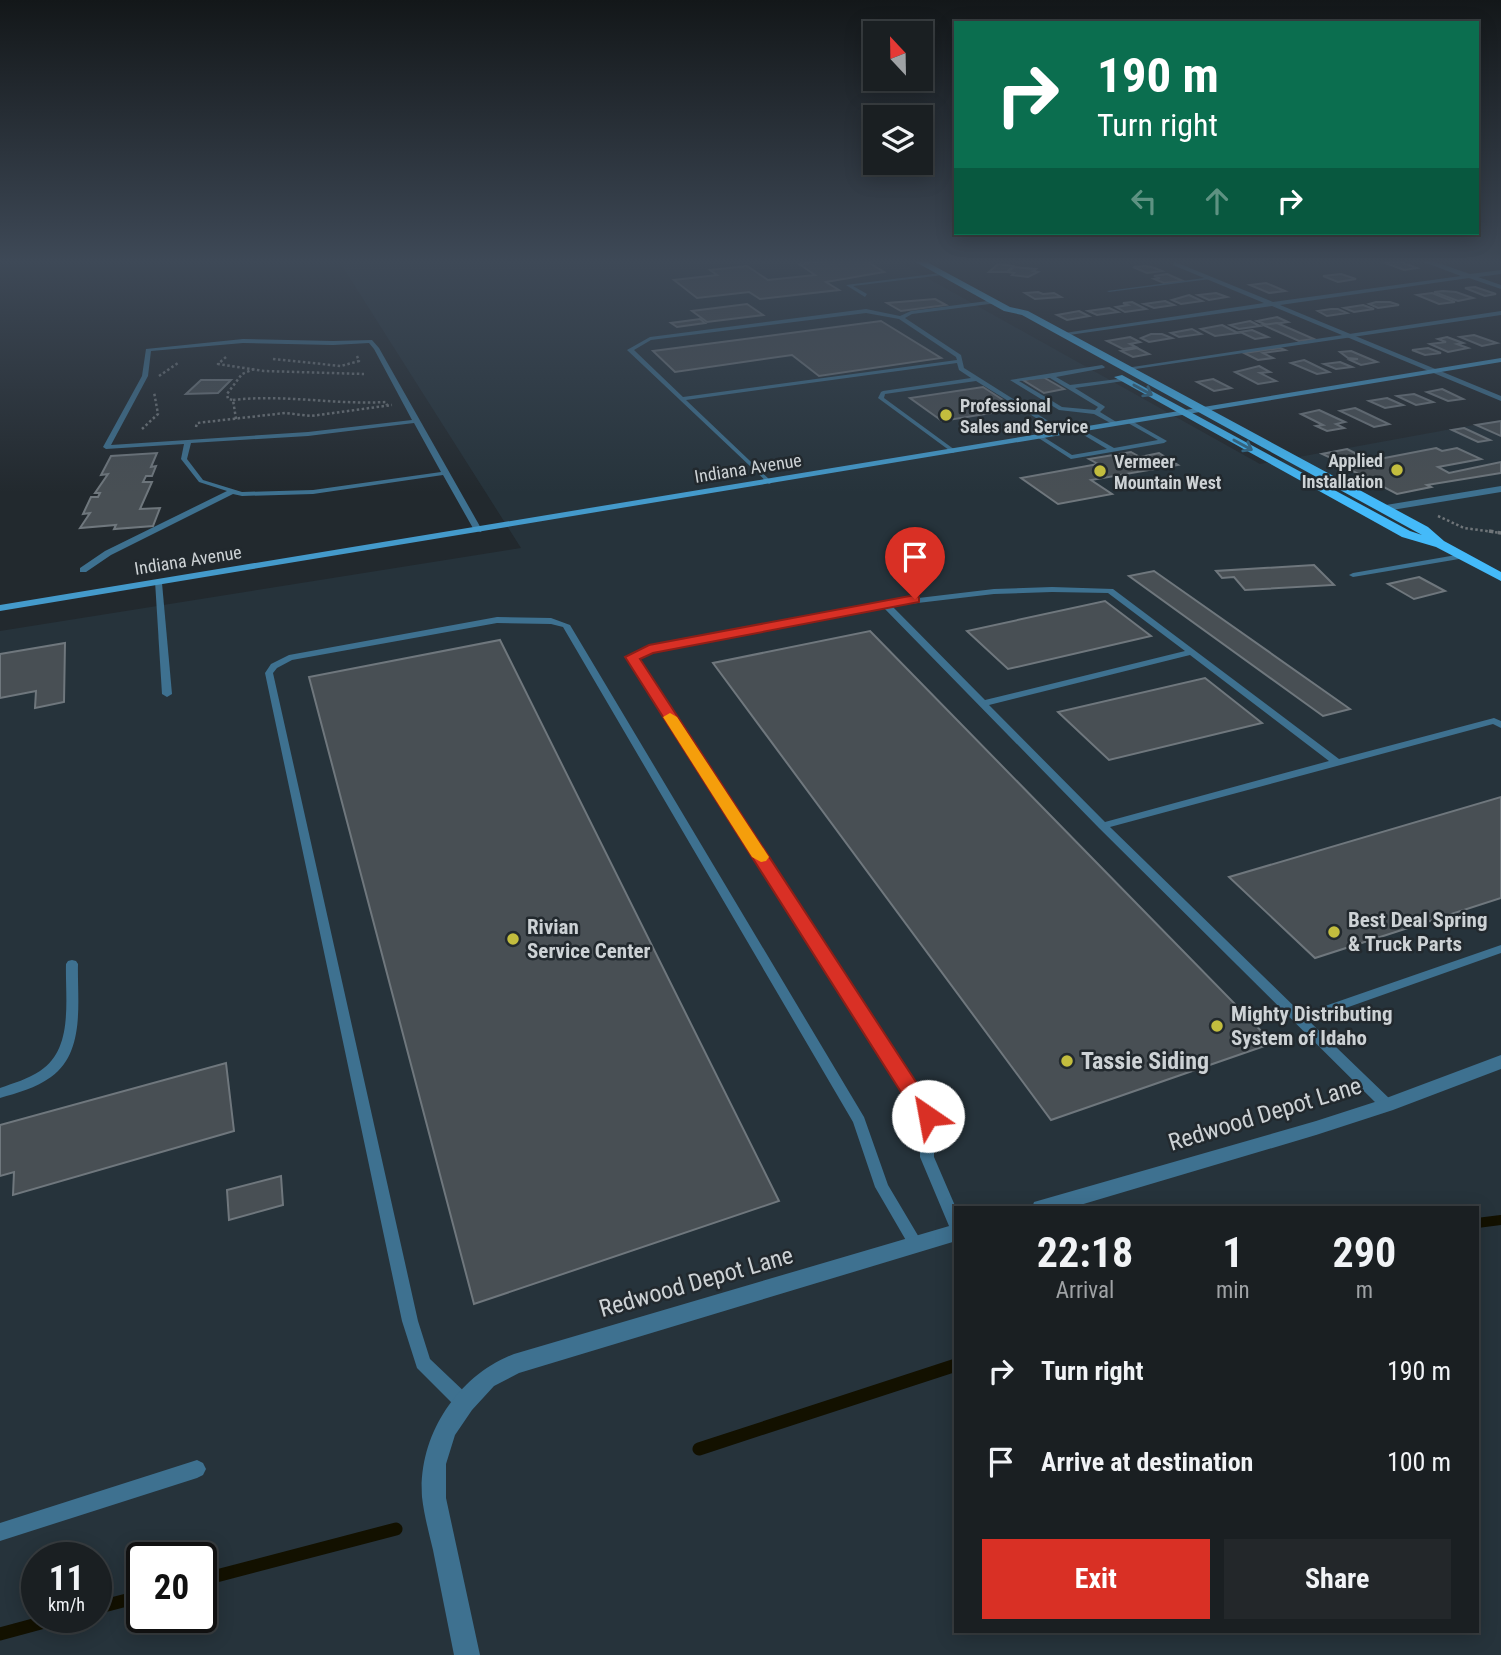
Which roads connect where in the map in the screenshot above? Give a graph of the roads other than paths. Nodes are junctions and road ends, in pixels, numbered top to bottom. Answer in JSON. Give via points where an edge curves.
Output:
{"nodes":[{"id":1,"x":656,"y":338,"type":"edge"},
{"id":2,"x":932,"y":338,"type":"edge"},
{"id":3,"x":1051,"y":338,"type":"edge"},
{"id":4,"x":1070,"y":338,"type":"edge"},
{"id":5,"x":1326,"y":338,"type":"edge"},
{"id":6,"x":1355,"y":338,"type":"edge"},
{"id":7,"x":1501,"y":360,"type":"edge"},
{"id":8,"x":960,"y":361,"type":"junction"},
{"id":9,"x":1102,"y":367,"type":"junction"},
{"id":10,"x":1129,"y":368,"type":"junction"},
{"id":11,"x":1434,"y":371,"type":"junction"},
{"id":12,"x":1051,"y":376,"type":"junction"},
{"id":13,"x":976,"y":379,"type":"junction"},
{"id":14,"x":1124,"y":379,"type":"junction"},
{"id":15,"x":1070,"y":387,"type":"junction"},
{"id":16,"x":681,"y":399,"type":"junction"},
{"id":17,"x":1501,"y":399,"type":"edge"},
{"id":18,"x":1206,"y":409,"type":"junction"},
{"id":19,"x":1096,"y":412,"type":"junction"},
{"id":20,"x":1184,"y":413,"type":"junction"},
{"id":21,"x":417,"y":421,"type":"junction"},
{"id":22,"x":1130,"y":422,"type":"junction"},
{"id":23,"x":1116,"y":424,"type":"junction"},
{"id":24,"x":1079,"y":430,"type":"junction"},
{"id":25,"x":1064,"y":433,"type":"junction"},
{"id":26,"x":1040,"y":436,"type":"junction"},
{"id":27,"x":188,"y":442,"type":"junction"},
{"id":28,"x":1112,"y":449,"type":"junction"},
{"id":29,"x":953,"y":451,"type":"junction"},
{"id":30,"x":445,"y":473,"type":"junction"},
{"id":31,"x":769,"y":482,"type":"junction"},
{"id":32,"x":1501,"y":489,"type":"edge"},
{"id":33,"x":233,"y":491,"type":"junction"},
{"id":34,"x":1458,"y":497,"type":"junction"},
{"id":35,"x":1386,"y":508,"type":"junction"},
{"id":36,"x":1399,"y":515,"type":"junction"},
{"id":37,"x":478,"y":530,"type":"junction"},
{"id":38,"x":1440,"y":544,"type":"junction"},
{"id":39,"x":1462,"y":556,"type":"junction"},
{"id":40,"x":83,"y":570,"type":"dead end"},
{"id":41,"x":1353,"y":575,"type":"dead end"},
{"id":42,"x":1501,"y":577,"type":"edge"},
{"id":43,"x":158,"y":583,"type":"junction"},
{"id":44,"x":885,"y":604,"type":"junction"},
{"id":45,"x":0,"y":608,"type":"edge"},
{"id":46,"x":1193,"y":652,"type":"junction"},
{"id":47,"x":167,"y":694,"type":"dead end"},
{"id":48,"x":985,"y":703,"type":"junction"},
{"id":49,"x":1501,"y":726,"type":"edge"},
{"id":50,"x":1337,"y":762,"type":"junction"},
{"id":51,"x":1103,"y":826,"type":"junction"},
{"id":52,"x":1501,"y":949,"type":"edge"},
{"id":53,"x":72,"y":964,"type":"dead end"},
{"id":54,"x":1300,"y":1018,"type":"junction"},
{"id":55,"x":1501,"y":1062,"type":"edge"},
{"id":56,"x":0,"y":1093,"type":"edge"},
{"id":57,"x":1387,"y":1105,"type":"junction"},
{"id":58,"x":1048,"y":1206,"type":"edge"},
{"id":59,"x":954,"y":1221,"type":"edge"},
{"id":60,"x":954,"y":1233,"type":"edge"},
{"id":61,"x":916,"y":1244,"type":"junction"},
{"id":62,"x":464,"y":1403,"type":"junction"},
{"id":63,"x":197,"y":1469,"type":"dead end"},
{"id":64,"x":0,"y":1532,"type":"edge"},
{"id":65,"x":467,"y":1655,"type":"edge"}],
"edges":[{"from":1,"to":16,"type":"lane","via":[[630,350]]},
{"from":2,"to":8,"type":"lane"},
{"from":3,"to":9,"type":"main road"},
{"from":4,"to":10,"type":"main road"},
{"from":5,"to":10,"type":"lane"},
{"from":6,"to":11,"type":"street"},
{"from":7,"to":11,"type":"street","name":"Indiana Avenue"},
{"from":8,"to":13,"type":"lane","via":[[961,369]]},
{"from":8,"to":16,"type":"lane"},
{"from":9,"to":12,"type":"lane"},
{"from":9,"to":14,"type":"main road"},
{"from":10,"to":18,"type":"main road"},
{"from":11,"to":17,"type":"street"},
{"from":11,"to":18,"type":"street","name":"Indiana Avenue"},
{"from":12,"to":15,"type":"lane"},
{"from":12,"to":19,"type":"lane","via":[[1013,380],[1061,410]]},
{"from":13,"to":25,"type":"lane"},
{"from":13,"to":29,"type":"lane","via":[[883,393],[881,398]]},
{"from":14,"to":15,"type":"lane"},
{"from":14,"to":20,"type":"main road","one_way":true},
{"from":15,"to":19,"type":"lane","via":[[1102,407]]},
{"from":16,"to":31,"type":"lane"},
{"from":18,"to":20,"type":"street","name":"Indiana Avenue"},
{"from":18,"to":35,"type":"main road"},
{"from":19,"to":23,"type":"lane"},
{"from":20,"to":22,"type":"street","name":"Indiana Avenue"},
{"from":20,"to":38,"type":"main road","one_way":true,"via":[[1406,534]]},
{"from":21,"to":27,"type":"lane"},
{"from":21,"to":27,"type":"lane","via":[[370,341],[243,341],[148,350],[145,376],[106,447]]},
{"from":21,"to":30,"type":"lane"},
{"from":22,"to":23,"type":"street","name":"Indiana Avenue"},
{"from":22,"to":28,"type":"lane","via":[[1164,441]]},
{"from":23,"to":24,"type":"street","name":"Indiana Avenue"},
{"from":24,"to":25,"type":"street","name":"Indiana Avenue"},
{"from":24,"to":28,"type":"lane"},
{"from":25,"to":26,"type":"street","name":"Indiana Avenue"},
{"from":26,"to":28,"type":"lane","via":[[1071,457]]},
{"from":26,"to":29,"type":"street","name":"Indiana Avenue"},
{"from":27,"to":33,"type":"lane","via":[[184,459],[201,481]]},
{"from":29,"to":31,"type":"street","name":"Indiana Avenue"},
{"from":30,"to":33,"type":"lane","via":[[313,492]]},
{"from":30,"to":37,"type":"lane"},
{"from":31,"to":37,"type":"street","name":"Indiana Avenue"},
{"from":32,"to":34,"type":"street"},
{"from":33,"to":40,"type":"lane"},
{"from":34,"to":35,"type":"street"},
{"from":34,"to":36,"type":"street","via":[[1455,504]]},
{"from":35,"to":36,"type":"main road"},
{"from":36,"to":38,"type":"main road"},
{"from":37,"to":43,"type":"street","name":"Indiana Avenue"},
{"from":38,"to":39,"type":"main road"},
{"from":39,"to":41,"type":"lane"},
{"from":39,"to":42,"type":"main road"},
{"from":43,"to":45,"type":"street","name":"Indiana Avenue"},
{"from":43,"to":47,"type":"lane"},
{"from":44,"to":46,"type":"lane","via":[[941,595],[1110,591]]},
{"from":44,"to":48,"type":"lane"},
{"from":44,"to":59,"type":"lane","via":[[649,649],[632,657],[928,1116],[927,1157]]},
{"from":46,"to":48,"type":"lane"},
{"from":46,"to":50,"type":"lane"},
{"from":48,"to":51,"type":"lane"},
{"from":49,"to":50,"type":"lane","via":[[1494,721]]},
{"from":50,"to":51,"type":"lane"},
{"from":51,"to":54,"type":"lane"},
{"from":52,"to":54,"type":"lane"},
{"from":53,"to":56,"type":"lane","via":[[66,1055],[37,1080]]},
{"from":54,"to":57,"type":"lane"},
{"from":55,"to":57,"type":"street","name":"Redwood Depot Lane"},
{"from":57,"to":58,"type":"street","name":"Redwood Depot Lane"},
{"from":60,"to":61,"type":"street","name":"Redwood Depot Lane"},
{"from":61,"to":62,"type":"street","name":"Redwood Depot Lane","via":[[514,1364],[486,1378]]},
{"from":61,"to":62,"type":"lane","via":[[881,1187],[859,1121],[566,625],[497,620],[289,658],[269,673],[410,1321],[423,1363]]},
{"from":62,"to":65,"type":"street","name":"Redwood Depot Lane","via":[[446,1430],[435,1464],[434,1498]]},
{"from":63,"to":64,"type":"lane"}]}
